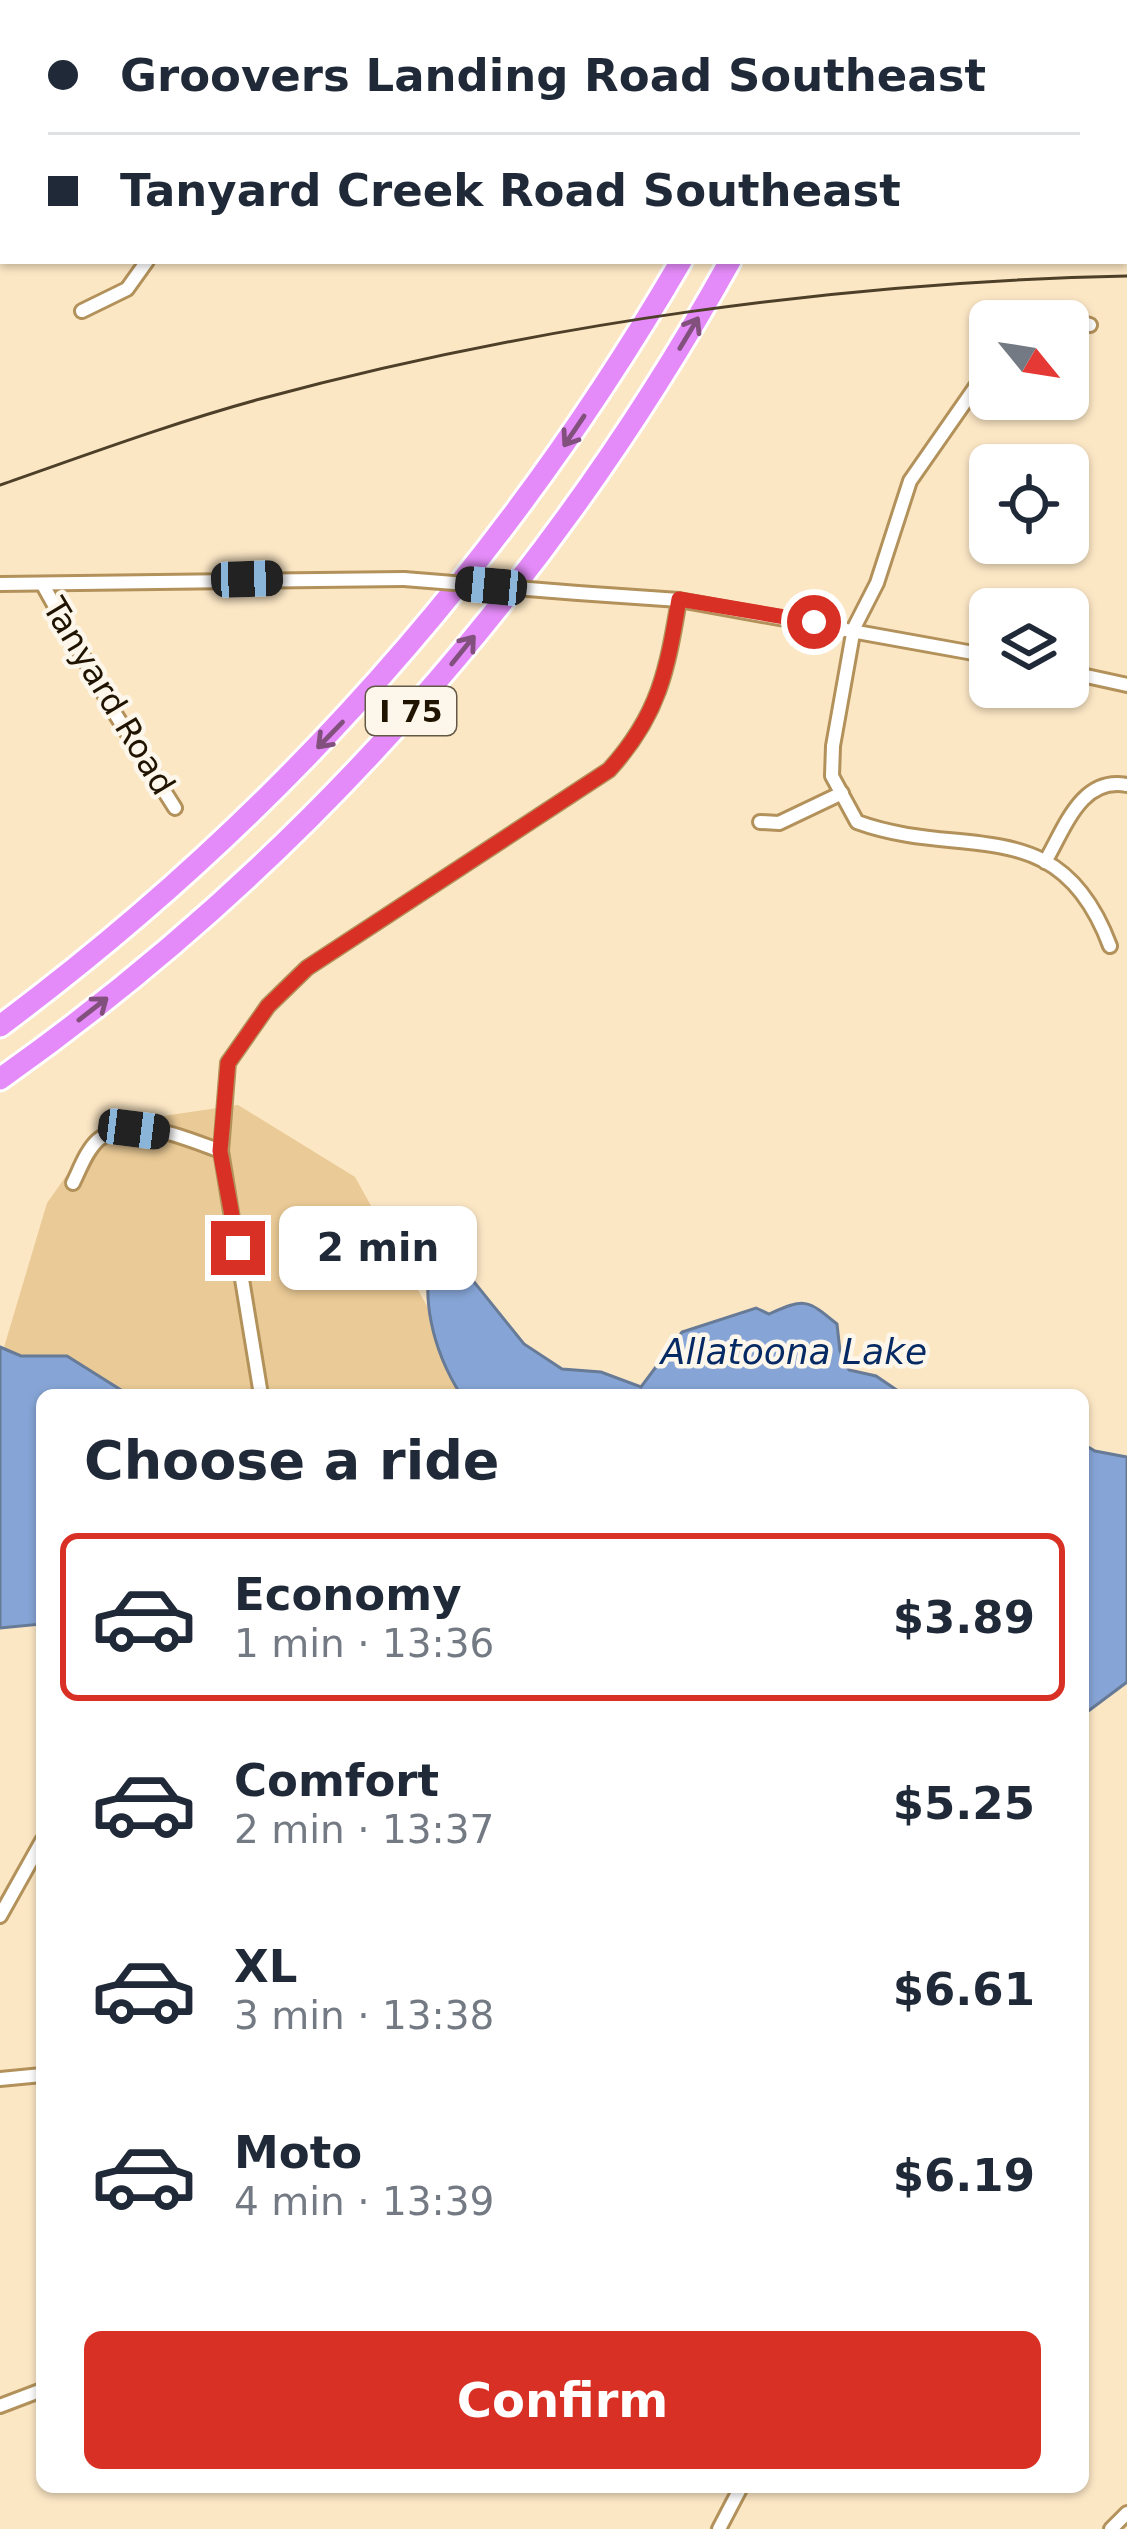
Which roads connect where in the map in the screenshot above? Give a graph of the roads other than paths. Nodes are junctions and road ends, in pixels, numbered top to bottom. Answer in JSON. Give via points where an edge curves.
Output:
{"nodes":[{"id":1,"x":145,"y":264,"type":"edge"},
{"id":2,"x":679,"y":264,"type":"edge"},
{"id":3,"x":728,"y":264,"type":"edge"},
{"id":4,"x":82,"y":311,"type":"dead end"},
{"id":5,"x":969,"y":396,"type":"edge"},
{"id":6,"x":0,"y":584,"type":"edge"},
{"id":7,"x":43,"y":585,"type":"junction"},
{"id":8,"x":679,"y":599,"type":"junction"},
{"id":9,"x":854,"y":628,"type":"junction"},
{"id":10,"x":969,"y":652,"type":"edge"},
{"id":11,"x":1089,"y":677,"type":"edge"},
{"id":12,"x":1127,"y":685,"type":"edge"},
{"id":13,"x":1127,"y":785,"type":"edge"},
{"id":14,"x":842,"y":793,"type":"junction"},
{"id":15,"x":175,"y":808,"type":"dead end"},
{"id":16,"x":760,"y":822,"type":"dead end"},
{"id":17,"x":1046,"y":862,"type":"junction"},
{"id":18,"x":1110,"y":946,"type":"dead end"},
{"id":19,"x":0,"y":1026,"type":"edge"},
{"id":20,"x":0,"y":1079,"type":"edge"},
{"id":21,"x":220,"y":1151,"type":"junction"},
{"id":22,"x":73,"y":1183,"type":"dead end"},
{"id":23,"x":260,"y":1389,"type":"edge"},
{"id":24,"x":36,"y":1852,"type":"edge"},
{"id":25,"x":0,"y":1916,"type":"edge"},
{"id":26,"x":36,"y":2075,"type":"edge"},
{"id":27,"x":0,"y":2079,"type":"edge"},
{"id":28,"x":36,"y":2392,"type":"edge"},
{"id":29,"x":0,"y":2406,"type":"edge"},
{"id":30,"x":738,"y":2493,"type":"edge"},
{"id":31,"x":1127,"y":2513,"type":"edge"},
{"id":32,"x":719,"y":2529,"type":"edge"},
{"id":33,"x":1111,"y":2529,"type":"edge"}],
"edges":[{"from":1,"to":4,"type":"street","via":[[127,290]]},
{"from":2,"to":19,"type":"highway","number":"I 75","one_way":true,"via":[[551,465],[394,665],[177,884]]},
{"from":20,"to":3,"type":"highway","number":"I 75","one_way":true,"via":[[220,902],[427,693],[604,464]]},
{"from":5,"to":9,"type":"street","via":[[910,481]]},
{"from":6,"to":7,"type":"street"},
{"from":7,"to":8,"type":"street","bridge":true,"via":[[404,578]]},
{"from":7,"to":15,"type":"street","name":"Tanyard Road"},
{"from":8,"to":9,"type":"street"},
{"from":8,"to":21,"type":"street","via":[[667,674],[635,742],[609,770],[307,968],[268,1006],[228,1063]]},
{"from":9,"to":10,"type":"street"},
{"from":9,"to":14,"type":"street","via":[[832,746],[832,776]]},
{"from":11,"to":12,"type":"street"},
{"from":13,"to":17,"type":"street","via":[[1110,782],[1084,794]]},
{"from":14,"to":16,"type":"street","via":[[779,823]]},
{"from":14,"to":17,"type":"street","via":[[857,821],[879,830],[1001,845]]},
{"from":17,"to":18,"type":"street","via":[[1070,875],[1096,908]]},
{"from":21,"to":22,"type":"street","via":[[168,1132],[112,1132],[88,1152]]},
{"from":21,"to":23,"type":"street"},
{"from":24,"to":25,"type":"street"},
{"from":26,"to":27,"type":"street"},
{"from":28,"to":29,"type":"street"},
{"from":30,"to":32,"type":"street"},
{"from":31,"to":33,"type":"street"}]}
